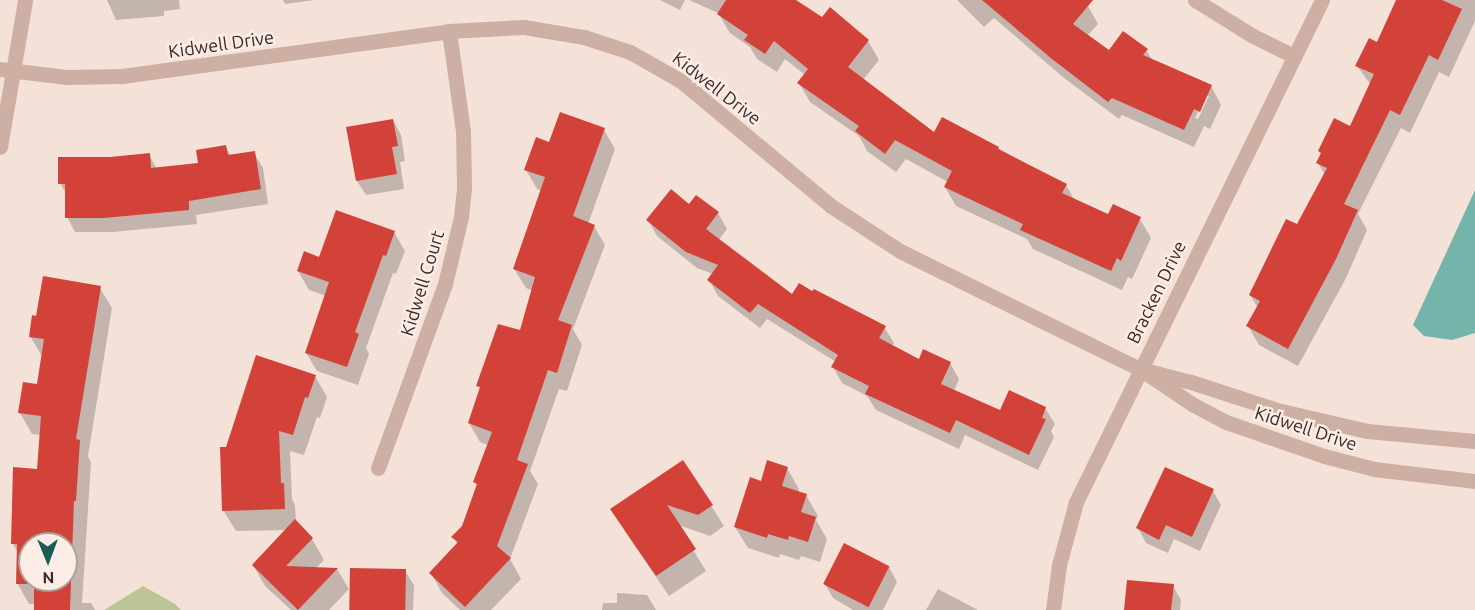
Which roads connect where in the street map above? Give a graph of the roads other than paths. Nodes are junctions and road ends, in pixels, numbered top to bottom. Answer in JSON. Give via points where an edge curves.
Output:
{"nodes":[{"id":1,"x":25,"y":0,"type":"edge"},
{"id":2,"x":1196,"y":0,"type":"edge"},
{"id":3,"x":1322,"y":0,"type":"edge"},
{"id":4,"x":449,"y":31,"type":"junction"},
{"id":5,"x":1294,"y":56,"type":"junction"},
{"id":6,"x":6,"y":70,"type":"edge"},
{"id":7,"x":0,"y":147,"type":"edge"},
{"id":8,"x":1140,"y":369,"type":"junction"},
{"id":9,"x":1475,"y":441,"type":"edge"},
{"id":10,"x":378,"y":468,"type":"dead end"},
{"id":11,"x":1475,"y":482,"type":"edge"},
{"id":12,"x":1053,"y":610,"type":"edge"}],
"edges":[{"from":1,"to":6,"type":"street"},
{"from":2,"to":5,"type":"street","via":[[1252,36]]},
{"from":3,"to":5,"type":"street","name":"Bracken Drive"},
{"from":4,"to":6,"type":"street","name":"Kidwell Drive","via":[[122,76],[67,77]]},
{"from":4,"to":8,"type":"street","name":"Kidwell Drive","via":[[524,27],[584,36],[655,64],[681,81],[831,206],[877,236]]},
{"from":4,"to":10,"type":"street","name":"Kidwell Court","via":[[465,154],[461,217],[445,284]]},
{"from":5,"to":8,"type":"street","name":"Bracken Drive"},
{"from":6,"to":7,"type":"street"},
{"from":8,"to":9,"type":"street","name":"Kidwell Drive","via":[[1277,411],[1367,431]]},
{"from":8,"to":11,"type":"street","name":"Kidwell Drive","via":[[1226,422],[1275,440],[1374,469]]},
{"from":8,"to":12,"type":"street","name":"Bracken Drive","via":[[1076,502],[1059,566]]}]}
